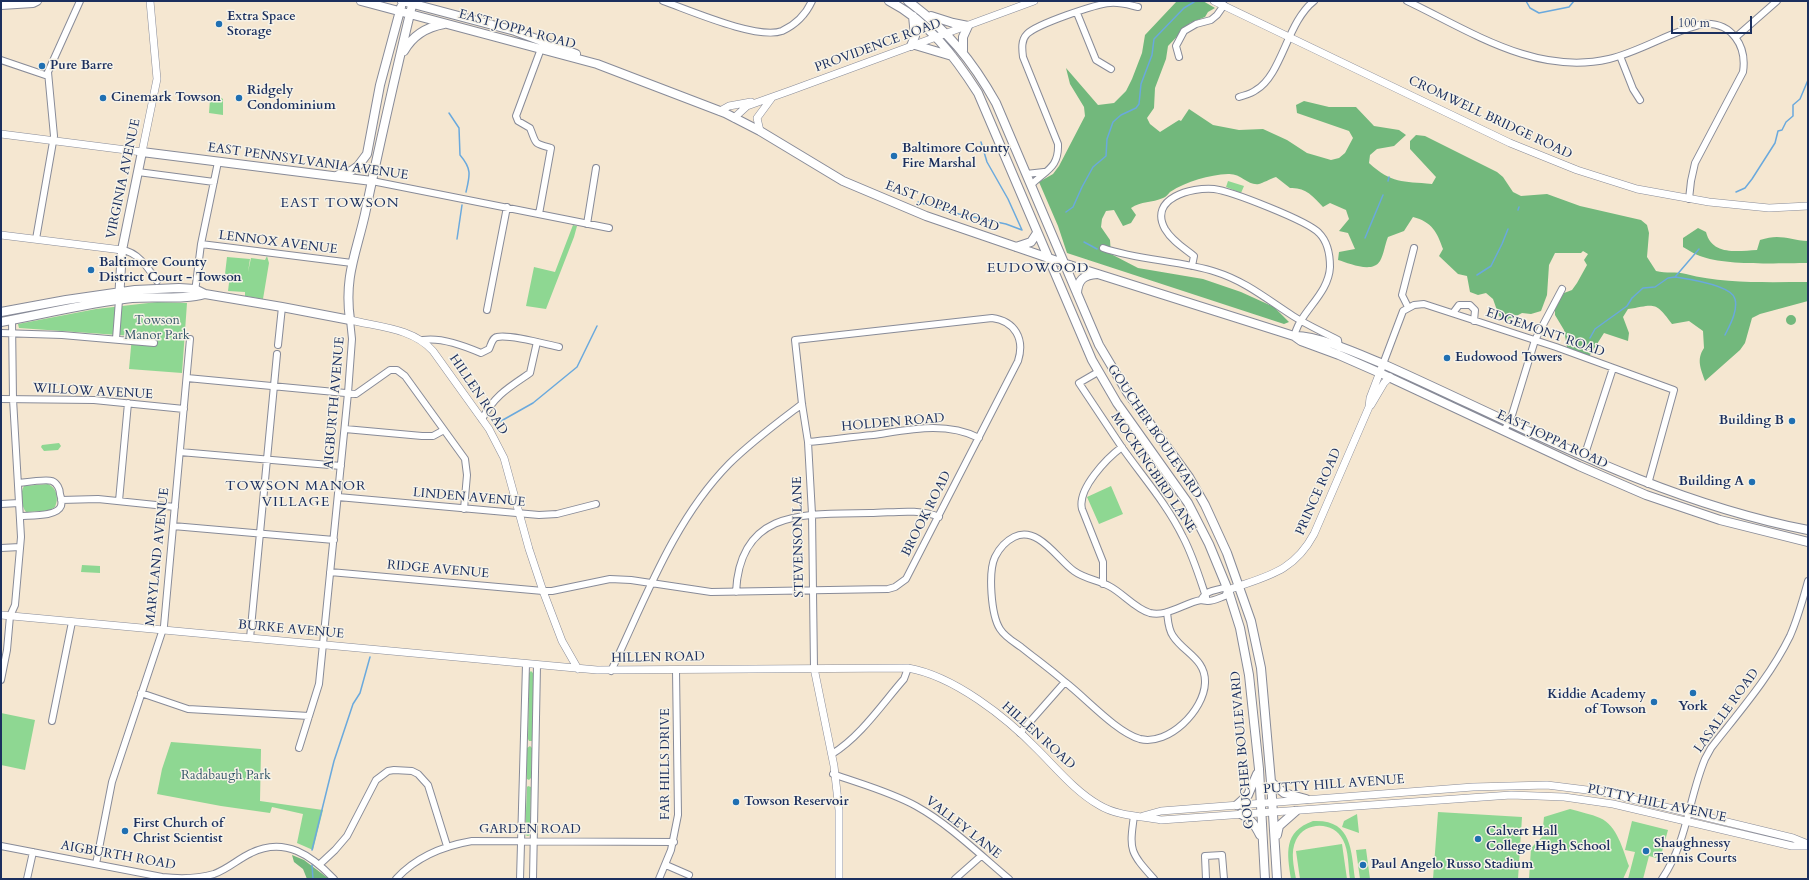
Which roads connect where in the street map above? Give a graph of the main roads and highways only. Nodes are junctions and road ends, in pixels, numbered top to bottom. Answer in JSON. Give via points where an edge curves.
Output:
{"nodes":[{"id":1,"x":37,"y":1,"type":"edge"},
{"id":2,"x":361,"y":1,"type":"edge"},
{"id":3,"x":402,"y":1,"type":"edge"},
{"id":4,"x":888,"y":1,"type":"edge"},
{"id":5,"x":908,"y":1,"type":"edge"},
{"id":6,"x":413,"y":2,"type":"edge"},
{"id":7,"x":1,"y":5,"type":"edge"},
{"id":8,"x":400,"y":11,"type":"junction"},
{"id":9,"x":922,"y":12,"type":"junction"},
{"id":10,"x":410,"y":14,"type":"junction"},
{"id":11,"x":913,"y":16,"type":"junction"},
{"id":12,"x":448,"y":23,"type":"junction"},
{"id":13,"x":963,"y":51,"type":"junction"},
{"id":14,"x":952,"y":56,"type":"junction"},
{"id":15,"x":596,"y":64,"type":"junction"},
{"id":16,"x":397,"y":68,"type":"junction"},
{"id":17,"x":373,"y":120,"type":"junction"},
{"id":18,"x":142,"y":152,"type":"joint"},
{"id":19,"x":336,"y":176,"type":"junction"},
{"id":20,"x":372,"y":181,"type":"junction"},
{"id":21,"x":1037,"y":234,"type":"junction"},
{"id":22,"x":1016,"y":247,"type":"junction"},
{"id":23,"x":1047,"y":257,"type":"junction"},
{"id":24,"x":1064,"y":263,"type":"junction"},
{"id":25,"x":1098,"y":274,"type":"junction"},
{"id":26,"x":1077,"y":294,"type":"junction"},
{"id":27,"x":119,"y":296,"type":"junction"},
{"id":28,"x":1,"y":312,"type":"edge"},
{"id":29,"x":1,"y":322,"type":"edge"},
{"id":30,"x":1294,"y":336,"type":"junction"},
{"id":31,"x":1691,"y":500,"type":"junction"},
{"id":32,"x":1687,"y":510,"type":"junction"},
{"id":33,"x":1808,"y":530,"type":"edge"},
{"id":34,"x":1808,"y":542,"type":"edge"},
{"id":35,"x":1259,"y":769,"type":"junction"},
{"id":36,"x":1271,"y":782,"type":"junction"},
{"id":37,"x":1306,"y":799,"type":"road end"},
{"id":38,"x":1236,"y":805,"type":"road end"},
{"id":39,"x":1296,"y":811,"type":"road end"},
{"id":40,"x":1241,"y":814,"type":"road end"},
{"id":41,"x":1262,"y":838,"type":"junction"},
{"id":42,"x":1275,"y":839,"type":"junction"},
{"id":43,"x":1265,"y":879,"type":"edge"},
{"id":44,"x":1278,"y":879,"type":"edge"}],
"edges":[{"from":1,"to":7,"type":"main road"},
{"from":2,"to":8,"type":"main road","name":"EAST JOPPA ROAD"},
{"from":3,"to":6,"type":"main road","name":"EAST JOPPA ROAD"},
{"from":3,"to":8,"type":"main road"},
{"from":4,"to":11,"type":"main road","name":"GOUCHER BOULEVARD"},
{"from":5,"to":9,"type":"main road","name":"GOUCHER BOULEVARD"},
{"from":6,"to":10,"type":"main road"},
{"from":6,"to":15,"type":"main road","name":"EAST JOPPA ROAD","via":[[498,26],[570,51]]},
{"from":8,"to":10,"type":"main road","name":"EAST JOPPA ROAD"},
{"from":8,"to":17,"type":"main road"},
{"from":9,"to":13,"type":"main road","name":"GOUCHER BOULEVARD","via":[[947,33]]},
{"from":9,"to":13,"type":"main road","via":[[938,19],[968,26],[963,37]]},
{"from":10,"to":12,"type":"main road","name":"EAST JOPPA ROAD"},
{"from":10,"to":16,"type":"main road"},
{"from":11,"to":14,"type":"main road","name":"GOUCHER BOULEVARD"},
{"from":11,"to":14,"type":"main road","via":[[913,45]]},
{"from":12,"to":15,"type":"main road","name":"EAST JOPPA ROAD"},
{"from":12,"to":16,"type":"main road","via":[[433,26],[416,36],[405,48]]},
{"from":13,"to":24,"type":"main road","name":"GOUCHER BOULEVARD","via":[[996,103]]},
{"from":14,"to":21,"type":"main road","name":"GOUCHER BOULEVARD","via":[[978,93]]},
{"from":15,"to":22,"type":"main road","name":"EAST JOPPA ROAD","via":[[720,111],[760,131],[861,190]]},
{"from":16,"to":20,"type":"main road"},
{"from":17,"to":19,"type":"main road","via":[[364,160],[351,172]]},
{"from":17,"to":20,"type":"main road","via":[[374,143],[368,175]]},
{"from":18,"to":19,"type":"main road","name":"EAST PENNSYLVANIA AVENUE"},
{"from":18,"to":27,"type":"main road","name":"VIRGINIA AVENUE","via":[[122,250]]},
{"from":19,"to":20,"type":"main road","name":"EAST PENNSYLVANIA AVENUE"},
{"from":20,"to":27,"type":"main road","via":[[352,263],[348,289],[350,320],[282,306],[158,288]]},
{"from":21,"to":22,"type":"main road","via":[[1031,242]]},
{"from":21,"to":23,"type":"main road","name":"GOUCHER BOULEVARD"},
{"from":22,"to":23,"type":"main road","name":"EAST JOPPA ROAD"},
{"from":23,"to":24,"type":"main road","name":"EAST JOPPA ROAD"},
{"from":23,"to":35,"type":"main road","name":"GOUCHER BOULEVARD","via":[[1098,372],[1188,504],[1209,544],[1240,628],[1249,675]]},
{"from":24,"to":25,"type":"main road","name":"EAST JOPPA ROAD"},
{"from":24,"to":26,"type":"main road","name":"GOUCHER BOULEVARD"},
{"from":25,"to":26,"type":"main road","via":[[1088,275],[1080,280],[1077,284]]},
{"from":25,"to":30,"type":"main road","name":"EAST JOPPA ROAD"},
{"from":26,"to":36,"type":"main road","name":"GOUCHER BOULEVARD","via":[[1109,362],[1127,392],[1189,477],[1221,539],[1251,621],[1261,668]]},
{"from":27,"to":28,"type":"main road"},
{"from":27,"to":29,"type":"main road"},
{"from":30,"to":31,"type":"main road","name":"EAST JOPPA ROAD","via":[[1303,336],[1383,364],[1584,457]]},
{"from":30,"to":32,"type":"main road","name":"EAST JOPPA ROAD","via":[[1390,377],[1606,479]]},
{"from":31,"to":32,"type":"main road"},
{"from":31,"to":33,"type":"main road","name":"EAST JOPPA ROAD","via":[[1760,520]]},
{"from":32,"to":34,"type":"main road","name":"EAST JOPPA ROAD"},
{"from":35,"to":38,"type":"main road","via":[[1248,795]]},
{"from":35,"to":41,"type":"main road","name":"GOUCHER BOULEVARD"},
{"from":36,"to":37,"type":"main road","via":[[1284,793]]},
{"from":36,"to":42,"type":"main road","name":"GOUCHER BOULEVARD"},
{"from":39,"to":42,"type":"main road","via":[[1279,826]]},
{"from":40,"to":41,"type":"main road","via":[[1250,819]]},
{"from":41,"to":43,"type":"main road","name":"GOUCHER BOULEVARD"},
{"from":42,"to":44,"type":"main road","name":"GOUCHER BOULEVARD"}]}
